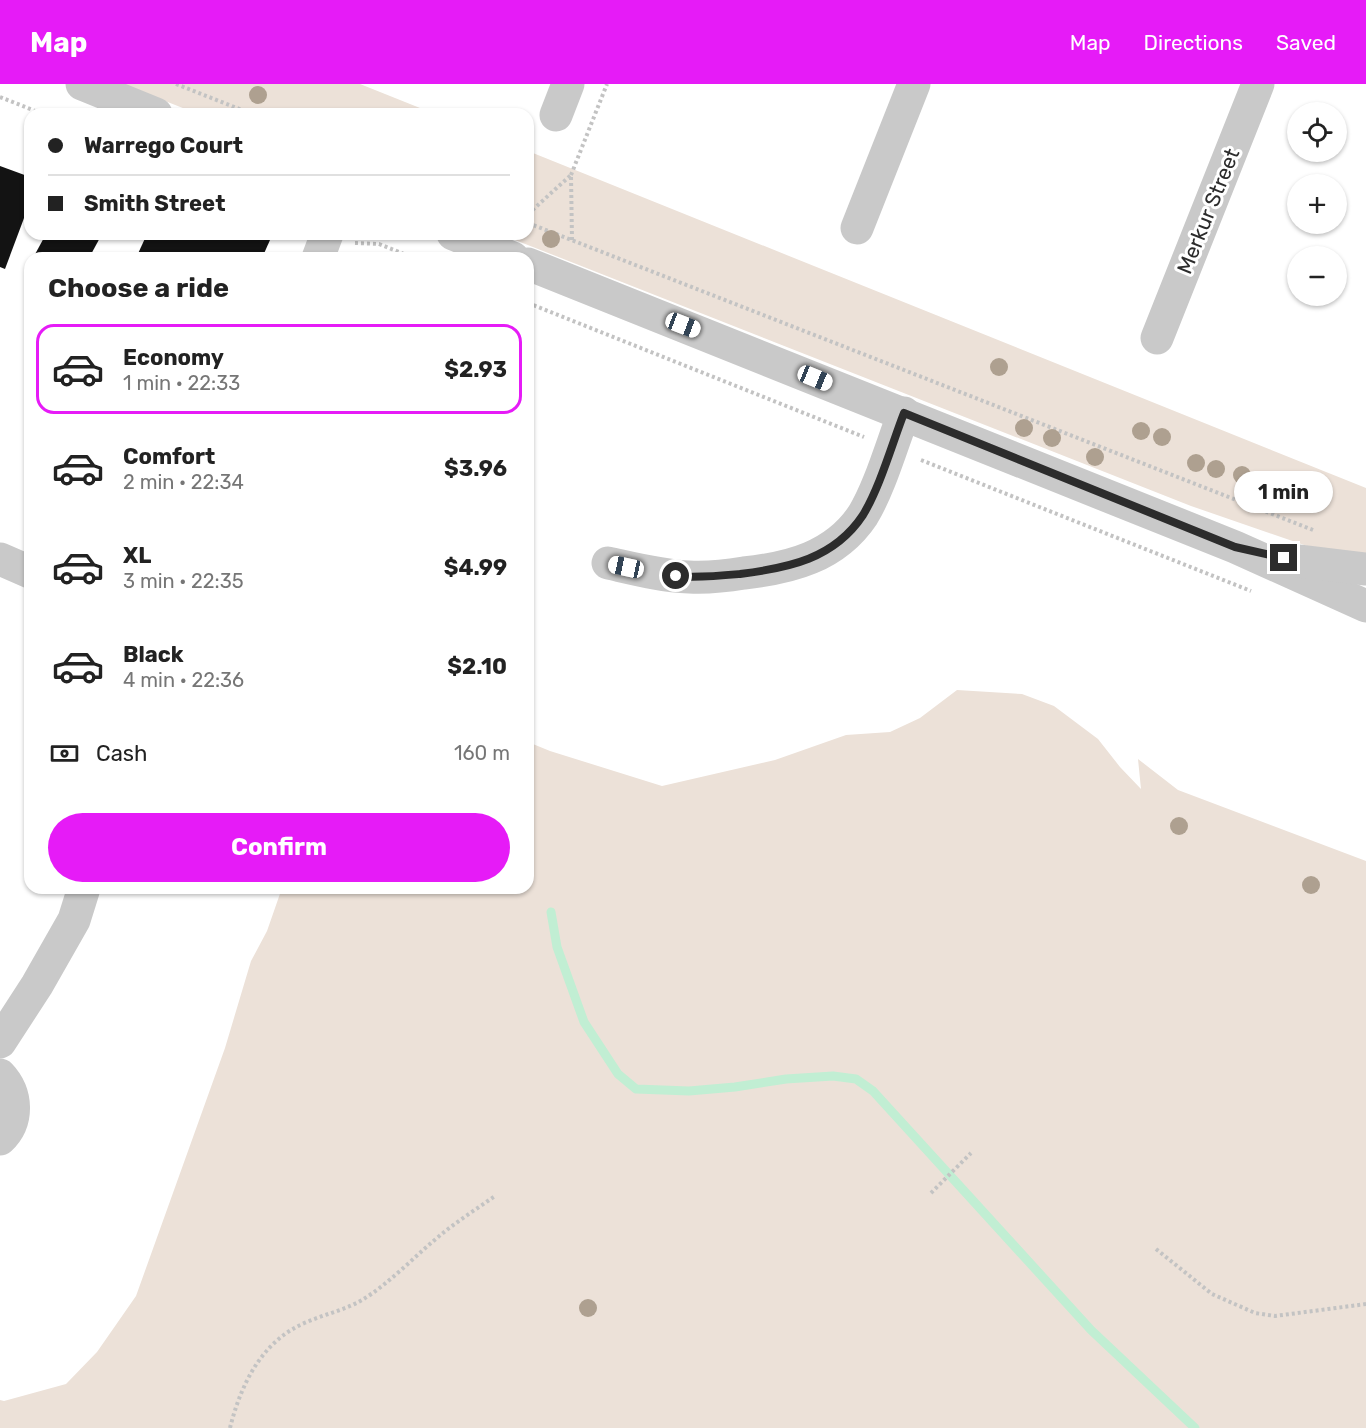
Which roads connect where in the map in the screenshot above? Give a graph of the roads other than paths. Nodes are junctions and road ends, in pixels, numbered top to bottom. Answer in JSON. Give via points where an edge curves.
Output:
{"nodes":[{"id":1,"x":82,"y":84,"type":"edge"},
{"id":2,"x":568,"y":84,"type":"edge"},
{"id":3,"x":914,"y":84,"type":"edge"},
{"id":4,"x":1258,"y":84,"type":"edge"},
{"id":5,"x":141,"y":108,"type":"edge"},
{"id":6,"x":556,"y":115,"type":"dead end"},
{"id":7,"x":857,"y":228,"type":"dead end"},
{"id":8,"x":336,"y":240,"type":"edge"},
{"id":9,"x":468,"y":240,"type":"edge"},
{"id":10,"x":324,"y":252,"type":"edge"},
{"id":11,"x":498,"y":252,"type":"edge"},
{"id":12,"x":534,"y":266,"type":"edge"},
{"id":13,"x":1157,"y":338,"type":"dead end"},
{"id":14,"x":904,"y":413,"type":"junction"},
{"id":15,"x":1235,"y":547,"type":"junction"},
{"id":16,"x":0,"y":559,"type":"edge"},
{"id":17,"x":608,"y":563,"type":"dead end"},
{"id":18,"x":24,"y":569,"type":"edge"},
{"id":19,"x":1366,"y":569,"type":"edge"},
{"id":20,"x":1366,"y":606,"type":"edge"},
{"id":21,"x":82,"y":894,"type":"edge"},
{"id":22,"x":0,"y":1042,"type":"edge"},
{"id":23,"x":0,"y":1075,"type":"edge"},
{"id":24,"x":0,"y":1139,"type":"edge"}],
"edges":[{"from":1,"to":5,"type":"street"},
{"from":2,"to":6,"type":"street"},
{"from":3,"to":7,"type":"street"},
{"from":4,"to":13,"type":"street","name":"Merkur Street"},
{"from":8,"to":10,"type":"street"},
{"from":9,"to":11,"type":"street"},
{"from":12,"to":14,"type":"street"},
{"from":14,"to":15,"type":"street"},
{"from":14,"to":17,"type":"street","via":[[862,516],[833,546],[814,557],[765,571],[690,578]]},
{"from":15,"to":19,"type":"street","via":[[1304,562]]},
{"from":15,"to":20,"type":"street"},
{"from":16,"to":18,"type":"street"},
{"from":21,"to":22,"type":"street","via":[[74,920]]},
{"from":23,"to":24,"type":"street","via":[[13,1096],[14,1110]]}]}
